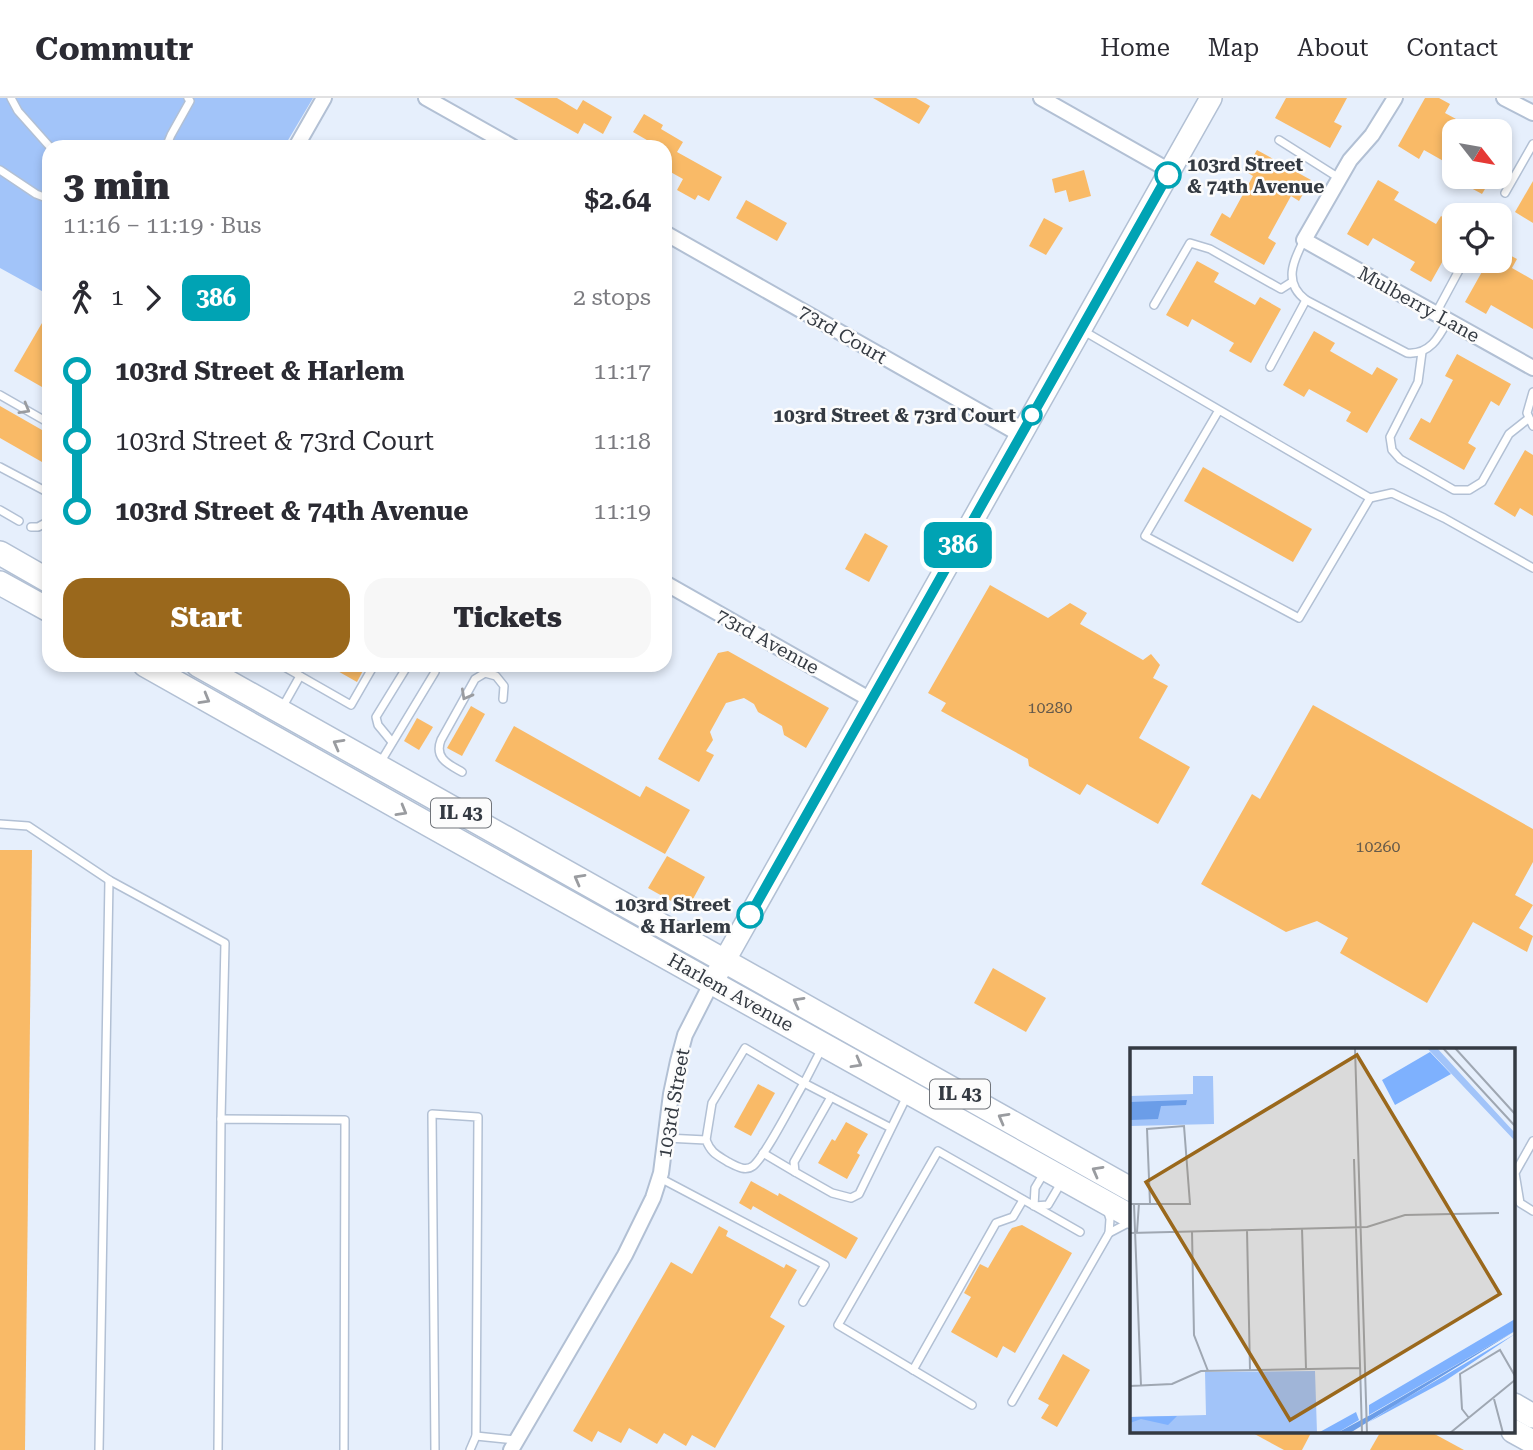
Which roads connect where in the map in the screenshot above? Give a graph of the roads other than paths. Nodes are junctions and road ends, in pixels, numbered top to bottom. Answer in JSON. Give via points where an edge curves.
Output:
{"nodes":[{"id":1,"x":11,"y":98,"type":"edge"},
{"id":2,"x":188,"y":98,"type":"edge"},
{"id":3,"x":324,"y":98,"type":"edge"},
{"id":4,"x":426,"y":98,"type":"edge"},
{"id":5,"x":1041,"y":98,"type":"edge"},
{"id":6,"x":1211,"y":98,"type":"edge"},
{"id":7,"x":1395,"y":98,"type":"edge"},
{"id":8,"x":1504,"y":98,"type":"edge"},
{"id":9,"x":1533,"y":113,"type":"edge"},
{"id":10,"x":44,"y":140,"type":"edge"},
{"id":11,"x":170,"y":140,"type":"edge"},
{"id":12,"x":300,"y":140,"type":"edge"},
{"id":13,"x":501,"y":140,"type":"edge"},
{"id":14,"x":1279,"y":140,"type":"dead end"},
{"id":15,"x":1533,"y":144,"type":"edge"},
{"id":16,"x":0,"y":170,"type":"edge"},
{"id":17,"x":1170,"y":171,"type":"junction"},
{"id":18,"x":1339,"y":178,"type":"junction"},
{"id":19,"x":1505,"y":193,"type":"dead end"},
{"id":20,"x":42,"y":196,"type":"edge"},
{"id":21,"x":672,"y":237,"type":"edge"},
{"id":22,"x":1304,"y":240,"type":"junction"},
{"id":23,"x":1459,"y":273,"type":"edge"},
{"id":24,"x":1292,"y":282,"type":"junction"},
{"id":25,"x":1306,"y":300,"type":"junction"},
{"id":26,"x":1154,"y":304,"type":"dead end"},
{"id":27,"x":1442,"y":317,"type":"junction"},
{"id":28,"x":1080,"y":329,"type":"junction"},
{"id":29,"x":1422,"y":352,"type":"junction"},
{"id":30,"x":1270,"y":367,"type":"dead end"},
{"id":31,"x":1533,"y":368,"type":"edge"},
{"id":32,"x":1533,"y":392,"type":"edge"},
{"id":33,"x":0,"y":395,"type":"edge"},
{"id":34,"x":1219,"y":410,"type":"junction"},
{"id":35,"x":42,"y":419,"type":"edge"},
{"id":36,"x":1531,"y":423,"type":"edge"},
{"id":37,"x":1021,"y":435,"type":"junction"},
{"id":38,"x":0,"y":467,"type":"edge"},
{"id":39,"x":42,"y":489,"type":"edge"},
{"id":40,"x":1370,"y":498,"type":"junction"},
{"id":41,"x":0,"y":510,"type":"edge"},
{"id":42,"x":19,"y":521,"type":"dead end"},
{"id":43,"x":42,"y":525,"type":"edge"},
{"id":44,"x":31,"y":527,"type":"dead end"},
{"id":45,"x":0,"y":553,"type":"edge"},
{"id":46,"x":1533,"y":568,"type":"edge"},
{"id":47,"x":42,"y":577,"type":"edge"},
{"id":48,"x":0,"y":583,"type":"edge"},
{"id":49,"x":672,"y":587,"type":"edge"},
{"id":50,"x":42,"y":605,"type":"edge"},
{"id":51,"x":157,"y":672,"type":"edge"},
{"id":52,"x":210,"y":672,"type":"edge"},
{"id":53,"x":293,"y":672,"type":"edge"},
{"id":54,"x":370,"y":672,"type":"edge"},
{"id":55,"x":404,"y":672,"type":"edge"},
{"id":56,"x":435,"y":672,"type":"edge"},
{"id":57,"x":300,"y":676,"type":"junction"},
{"id":58,"x":503,"y":699,"type":"dead end"},
{"id":59,"x":871,"y":700,"type":"junction"},
{"id":60,"x":280,"y":711,"type":"junction"},
{"id":61,"x":392,"y":742,"type":"junction"},
{"id":62,"x":378,"y":766,"type":"junction"},
{"id":63,"x":462,"y":772,"type":"dead end"},
{"id":64,"x":0,"y":824,"type":"edge"},
{"id":65,"x":109,"y":880,"type":"junction"},
{"id":66,"x":724,"y":961,"type":"junction"},
{"id":67,"x":712,"y":982,"type":"junction"},
{"id":68,"x":824,"y":1044,"type":"junction"},
{"id":69,"x":804,"y":1083,"type":"junction"},
{"id":70,"x":909,"y":1092,"type":"junction"},
{"id":71,"x":831,"y":1097,"type":"junction"},
{"id":72,"x":222,"y":1119,"type":"junction"},
{"id":73,"x":891,"y":1128,"type":"junction"},
{"id":74,"x":666,"y":1138,"type":"junction"},
{"id":75,"x":706,"y":1140,"type":"junction"},
{"id":76,"x":1533,"y":1142,"type":"edge"},
{"id":77,"x":763,"y":1153,"type":"junction"},
{"id":78,"x":1516,"y":1171,"type":"edge"},
{"id":79,"x":795,"y":1172,"type":"junction"},
{"id":80,"x":1055,"y":1174,"type":"junction"},
{"id":81,"x":660,"y":1178,"type":"junction"},
{"id":82,"x":1516,"y":1179,"type":"edge"},
{"id":83,"x":1130,"y":1189,"type":"edge"},
{"id":84,"x":1023,"y":1200,"type":"junction"},
{"id":85,"x":1104,"y":1202,"type":"junction"},
{"id":86,"x":1034,"y":1206,"type":"junction"},
{"id":87,"x":1533,"y":1210,"type":"edge"},
{"id":88,"x":1130,"y":1218,"type":"edge"},
{"id":89,"x":1130,"y":1220,"type":"edge"},
{"id":90,"x":1080,"y":1232,"type":"dead end"},
{"id":91,"x":1109,"y":1233,"type":"junction"},
{"id":92,"x":803,"y":1302,"type":"dead end"},
{"id":93,"x":913,"y":1370,"type":"junction"},
{"id":94,"x":1012,"y":1402,"type":"dead end"},
{"id":95,"x":972,"y":1405,"type":"dead end"},
{"id":96,"x":1516,"y":1406,"type":"edge"},
{"id":97,"x":1533,"y":1416,"type":"edge"},
{"id":98,"x":1515,"y":1432,"type":"edge"},
{"id":99,"x":476,"y":1436,"type":"junction"},
{"id":100,"x":1533,"y":1442,"type":"edge"},
{"id":101,"x":514,"y":1445,"type":"edge"},
{"id":102,"x":99,"y":1450,"type":"edge"},
{"id":103,"x":218,"y":1450,"type":"edge"},
{"id":104,"x":344,"y":1450,"type":"edge"},
{"id":105,"x":435,"y":1450,"type":"edge"},
{"id":106,"x":470,"y":1450,"type":"edge"}],
"edges":[{"from":1,"to":10,"type":"lane"},
{"from":2,"to":11,"type":"lane"},
{"from":3,"to":12,"type":"street"},
{"from":4,"to":13,"type":"street"},
{"from":5,"to":17,"type":"street"},
{"from":6,"to":17,"type":"street","name":"103rd Street"},
{"from":7,"to":18,"type":"street"},
{"from":8,"to":9,"type":"street"},
{"from":14,"to":18,"type":"lane"},
{"from":15,"to":19,"type":"lane"},
{"from":16,"to":20,"type":"lane"},
{"from":17,"to":28,"type":"street","name":"103rd Street"},
{"from":18,"to":22,"type":"street"},
{"from":21,"to":37,"type":"street","name":"73rd Court"},
{"from":22,"to":24,"type":"lane","via":[[1292,265]]},
{"from":22,"to":27,"type":"street","name":"Mulberry Lane"},
{"from":23,"to":27,"type":"lane"},
{"from":24,"to":25,"type":"lane"},
{"from":24,"to":26,"type":"lane","via":[[1281,289],[1210,249],[1190,243]]},
{"from":25,"to":29,"type":"lane","via":[[1401,351]]},
{"from":25,"to":30,"type":"lane"},
{"from":27,"to":29,"type":"lane","via":[[1433,345]]},
{"from":27,"to":31,"type":"street","name":"Mulberry Lane"},
{"from":28,"to":34,"type":"lane"},
{"from":28,"to":37,"type":"street","name":"103rd Street"},
{"from":29,"to":36,"type":"lane","via":[[1418,382],[1390,437],[1392,450],[1400,459],[1454,490],[1469,490],[1482,482],[1509,434]]},
{"from":32,"to":36,"type":"lane","via":[[1527,405]]},
{"from":33,"to":35,"type":"lane","one_way":true},
{"from":34,"to":40,"type":"lane"},
{"from":34,"to":40,"type":"lane","via":[[1145,536],[1299,618]]},
{"from":37,"to":59,"type":"street","name":"103rd Street"},
{"from":38,"to":39,"type":"lane"},
{"from":40,"to":46,"type":"lane","via":[[1392,494]]},
{"from":41,"to":42,"type":"lane"},
{"from":43,"to":44,"type":"lane"},
{"from":45,"to":47,"type":"main road"},
{"from":48,"to":50,"type":"main road"},
{"from":49,"to":59,"type":"street","name":"73rd Avenue"},
{"from":51,"to":67,"type":"main road","name":"Harlem Avenue","number":"IL 43","one_way":true},
{"from":52,"to":60,"type":"main road","name":"Harlem Avenue","number":"IL 43"},
{"from":53,"to":57,"type":"lane"},
{"from":54,"to":57,"type":"lane","via":[[351,705]]},
{"from":55,"to":61,"type":"lane","via":[[376,717]]},
{"from":56,"to":61,"type":"lane"},
{"from":57,"to":60,"type":"lane"},
{"from":58,"to":63,"type":"lane","one_way":true,"via":[[504,686],[496,676],[485,673],[475,679],[438,750],[442,760]]},
{"from":59,"to":66,"type":"street","name":"103rd Street"},
{"from":62,"to":60,"type":"main road","name":"Harlem Avenue","number":"IL 43","one_way":true},
{"from":61,"to":62,"type":"lane"},
{"from":66,"to":62,"type":"main road","name":"Harlem Avenue","number":"IL 43","one_way":true},
{"from":64,"to":65,"type":"lane","via":[[28,826]]},
{"from":65,"to":72,"type":"lane","via":[[225,943]]},
{"from":65,"to":102,"type":"lane"},
{"from":66,"to":67,"type":"street","name":"103rd Street"},
{"from":83,"to":66,"type":"main road","name":"Harlem Avenue","number":"IL 43","one_way":true},
{"from":67,"to":68,"type":"main road","name":"Harlem Avenue","number":"IL 43"},
{"from":67,"to":74,"type":"street","name":"103rd Street","via":[[685,1035]]},
{"from":68,"to":69,"type":"lane"},
{"from":68,"to":70,"type":"main road","name":"Harlem Avenue","number":"IL 43","one_way":true},
{"from":69,"to":71,"type":"lane"},
{"from":69,"to":75,"type":"lane","via":[[745,1048],[712,1103]]},
{"from":69,"to":77,"type":"lane"},
{"from":70,"to":73,"type":"lane"},
{"from":70,"to":80,"type":"main road","name":"Harlem Avenue","number":"IL 43"},
{"from":71,"to":73,"type":"lane"},
{"from":71,"to":79,"type":"lane","via":[[794,1162]]},
{"from":72,"to":103,"type":"lane"},
{"from":72,"to":104,"type":"lane","via":[[345,1120]]},
{"from":73,"to":79,"type":"lane","via":[[859,1194],[850,1198],[832,1194]]},
{"from":74,"to":75,"type":"lane"},
{"from":74,"to":81,"type":"street","name":"103rd Street"},
{"from":75,"to":77,"type":"lane","via":[[711,1152],[739,1168],[754,1166]]},
{"from":76,"to":78,"type":"lane"},
{"from":77,"to":79,"type":"lane"},
{"from":80,"to":85,"type":"main road","name":"Harlem Avenue","number":"IL 43"},
{"from":80,"to":86,"type":"lane","via":[[1034,1188]]},
{"from":80,"to":86,"type":"lane","via":[[1048,1205]]},
{"from":81,"to":92,"type":"lane","via":[[825,1265]]},
{"from":81,"to":101,"type":"street","name":"103rd Street","via":[[631,1244]]},
{"from":82,"to":87,"type":"lane","via":[[1520,1203]]},
{"from":84,"to":86,"type":"lane"},
{"from":84,"to":93,"type":"lane","via":[[1013,1217],[996,1223]]},
{"from":84,"to":93,"type":"lane","via":[[938,1151],[838,1325]]},
{"from":85,"to":88,"type":"main road","name":"Harlem Avenue","number":"IL 43"},
{"from":85,"to":91,"type":"lane"},
{"from":86,"to":90,"type":"lane"},
{"from":89,"to":91,"type":"lane"},
{"from":91,"to":94,"type":"lane"},
{"from":93,"to":95,"type":"lane"},
{"from":96,"to":97,"type":"main road"},
{"from":98,"to":100,"type":"main road"},
{"from":99,"to":101,"type":"lane"},
{"from":99,"to":105,"type":"lane","via":[[478,1116],[432,1114]]},
{"from":99,"to":106,"type":"lane"}]}
